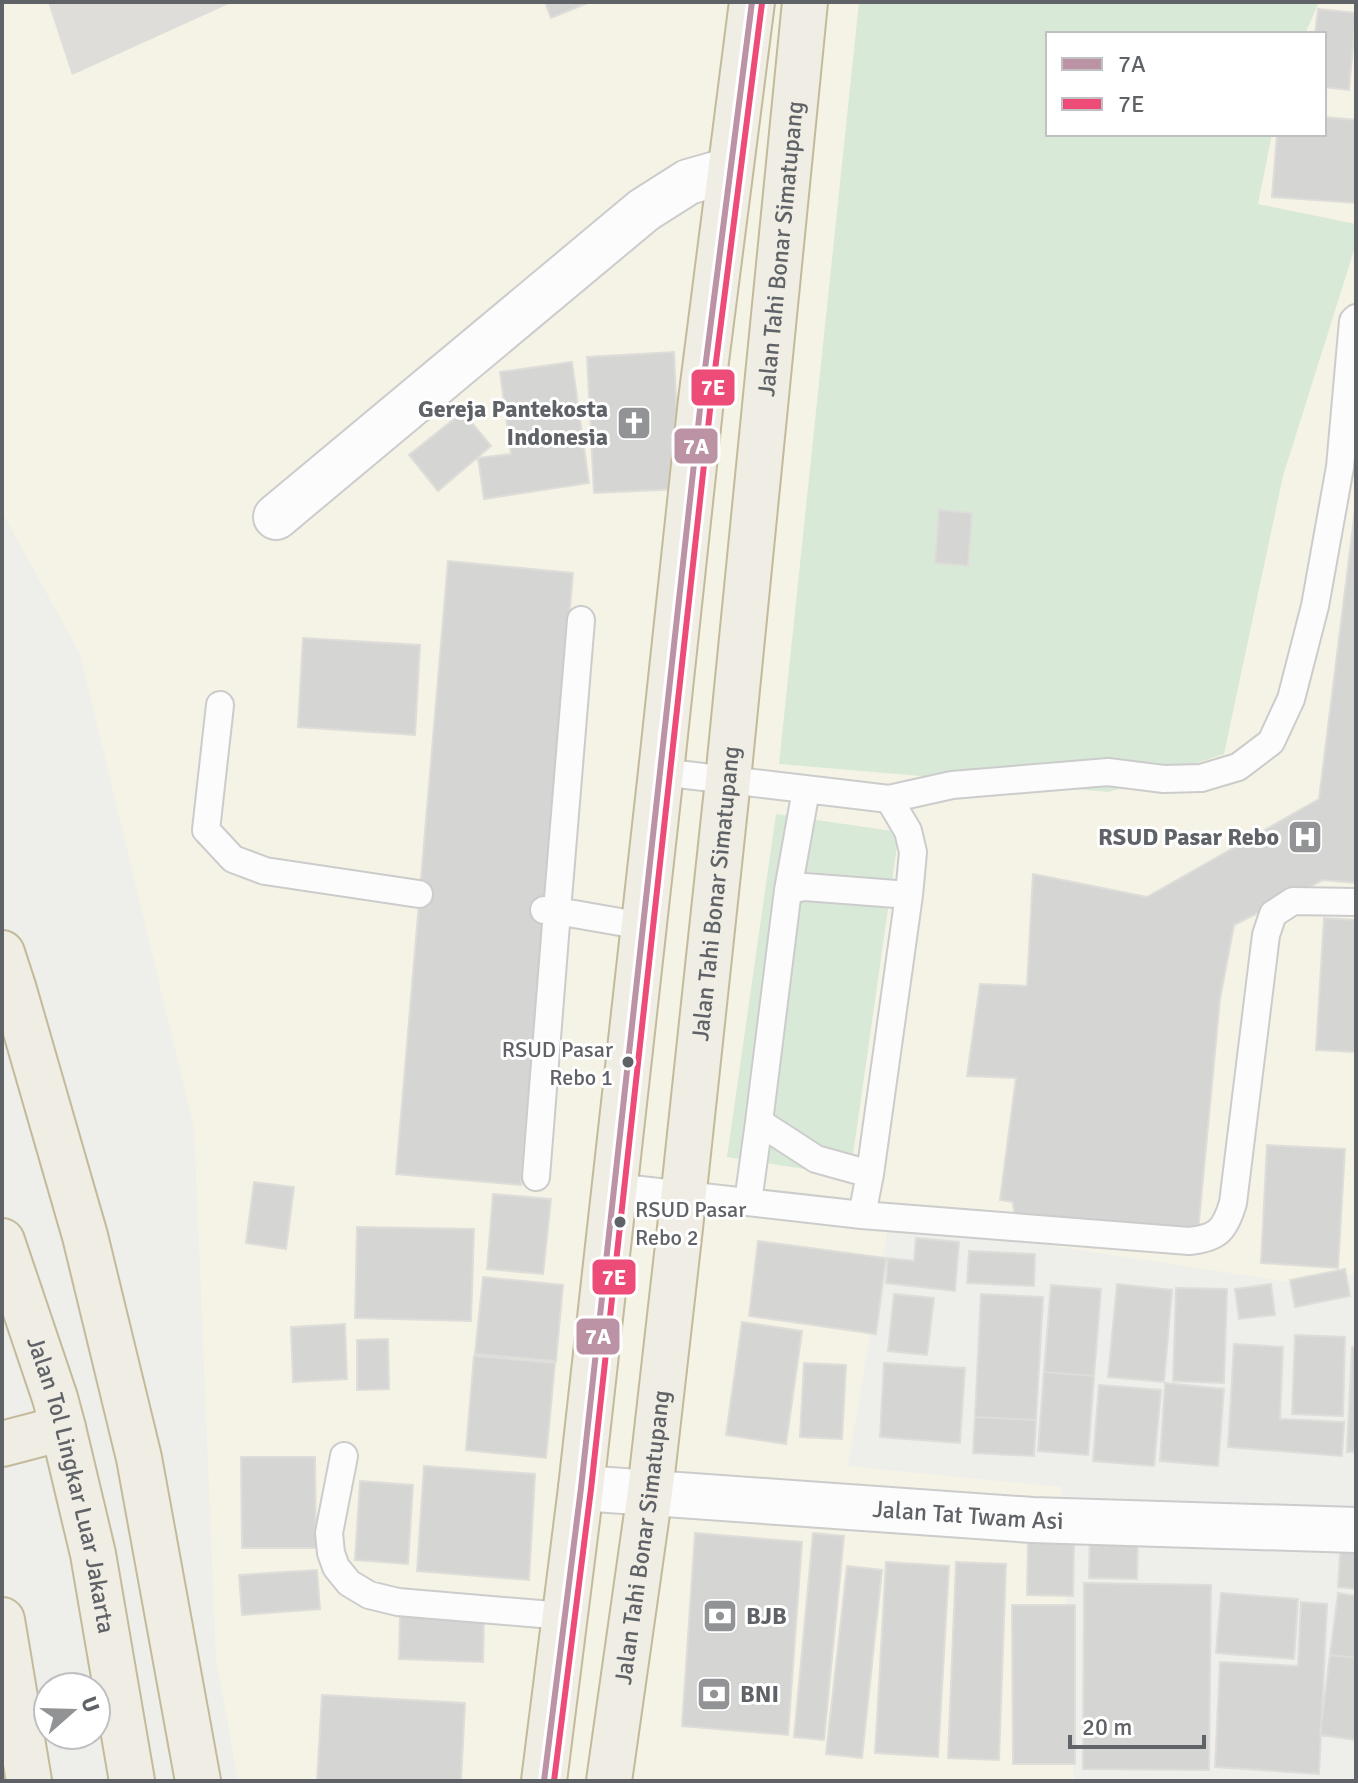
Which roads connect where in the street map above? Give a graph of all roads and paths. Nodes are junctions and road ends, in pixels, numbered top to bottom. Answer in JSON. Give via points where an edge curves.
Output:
{"nodes":[{"id":1,"x":752,"y":2,"type":"edge"},
{"id":2,"x":805,"y":2,"type":"edge"},
{"id":3,"x":730,"y":170,"type":"junction"},
{"id":4,"x":1356,"y":318,"type":"edge"},
{"id":5,"x":276,"y":517,"type":"dead end"},
{"id":6,"x":581,"y":620,"type":"dead end"},
{"id":7,"x":220,"y":705,"type":"dead end"},
{"id":8,"x":661,"y":772,"type":"junction"},
{"id":9,"x":728,"y":780,"type":"junction"},
{"id":10,"x":806,"y":790,"type":"junction"},
{"id":11,"x":889,"y":799,"type":"junction"},
{"id":12,"x":788,"y":890,"type":"junction"},
{"id":13,"x":419,"y":894,"type":"dead end"},
{"id":14,"x":909,"y":895,"type":"junction"},
{"id":15,"x":1356,"y":902,"type":"edge"},
{"id":16,"x":551,"y":910,"type":"junction"},
{"id":17,"x":643,"y":926,"type":"junction"},
{"id":18,"x":2,"y":953,"type":"edge"},
{"id":19,"x":759,"y":1122,"type":"junction"},
{"id":20,"x":870,"y":1174,"type":"junction"},
{"id":21,"x":536,"y":1177,"type":"dead end"},
{"id":22,"x":614,"y":1187,"type":"junction"},
{"id":23,"x":683,"y":1195,"type":"junction"},
{"id":24,"x":748,"y":1202,"type":"junction"},
{"id":25,"x":862,"y":1215,"type":"junction"},
{"id":26,"x":2,"y":1241,"type":"edge"},
{"id":27,"x":63,"y":1428,"type":"junction"},
{"id":28,"x":2,"y":1444,"type":"edge"},
{"id":29,"x":344,"y":1456,"type":"dead end"},
{"id":30,"x":581,"y":1488,"type":"junction"},
{"id":31,"x":650,"y":1492,"type":"junction"},
{"id":32,"x":1356,"y":1530,"type":"edge"},
{"id":33,"x":564,"y":1616,"type":"junction"},
{"id":34,"x":2,"y":1620,"type":"edge"},
{"id":35,"x":29,"y":1781,"type":"edge"},
{"id":36,"x":132,"y":1781,"type":"edge"},
{"id":37,"x":198,"y":1781,"type":"edge"},
{"id":38,"x":544,"y":1781,"type":"edge"},
{"id":39,"x":609,"y":1781,"type":"edge"}],
"edges":[{"from":1,"to":3,"type":"highway"},
{"from":2,"to":9,"type":"highway","name":"Jalan Tahi Bonar Simatupang"},
{"from":3,"to":5,"type":"street","via":[[688,182],[644,210]]},
{"from":3,"to":8,"type":"highway"},
{"from":4,"to":11,"type":"lane","via":[[1340,467],[1315,606],[1291,699],[1271,742],[1238,767],[1201,778],[1108,772],[952,785]]},
{"from":6,"to":16,"type":"lane"},
{"from":7,"to":13,"type":"lane","via":[[206,830],[233,859],[265,871]]},
{"from":8,"to":9,"type":"lane"},
{"from":8,"to":17,"type":"highway"},
{"from":9,"to":10,"type":"lane"},
{"from":9,"to":23,"type":"highway","name":"Jalan Tahi Bonar Simatupang"},
{"from":10,"to":11,"type":"lane"},
{"from":10,"to":12,"type":"lane"},
{"from":11,"to":14,"type":"lane","via":[[908,831],[913,852]]},
{"from":12,"to":14,"type":"lane"},
{"from":12,"to":19,"type":"lane"},
{"from":14,"to":20,"type":"lane"},
{"from":15,"to":25,"type":"lane","via":[[1293,901],[1273,914],[1266,935],[1233,1203],[1219,1233],[1189,1241]]},
{"from":16,"to":17,"type":"lane"},
{"from":16,"to":21,"type":"lane"},
{"from":17,"to":22,"type":"highway"},
{"from":18,"to":37,"type":"highway","via":[[85,1236],[139,1458]]},
{"from":19,"to":20,"type":"lane","via":[[816,1159]]},
{"from":19,"to":24,"type":"lane"},
{"from":20,"to":25,"type":"lane"},
{"from":22,"to":23,"type":"lane"},
{"from":22,"to":30,"type":"highway"},
{"from":23,"to":24,"type":"lane"},
{"from":23,"to":31,"type":"highway","name":"Jalan Tahi Bonar Simatupang"},
{"from":24,"to":25,"type":"lane"},
{"from":26,"to":27,"type":"highway","name":"Jalan Tol Lingkar Luar Jakarta"},
{"from":27,"to":28,"type":"highway"},
{"from":27,"to":36,"type":"highway","name":"Jalan Tol Lingkar Luar Jakarta","via":[[93,1554]]},
{"from":29,"to":33,"type":"lane","via":[[329,1533],[336,1567],[349,1583],[398,1602]]},
{"from":30,"to":31,"type":"street","name":"Jalan Tat Twam Asi"},
{"from":30,"to":33,"type":"highway"},
{"from":31,"to":32,"type":"street","name":"Jalan Tat Twam Asi","via":[[1032,1520]]},
{"from":31,"to":39,"type":"highway","name":"Jalan Tahi Bonar Simatupang"},
{"from":33,"to":38,"type":"highway"},
{"from":34,"to":35,"type":"highway"}]}
